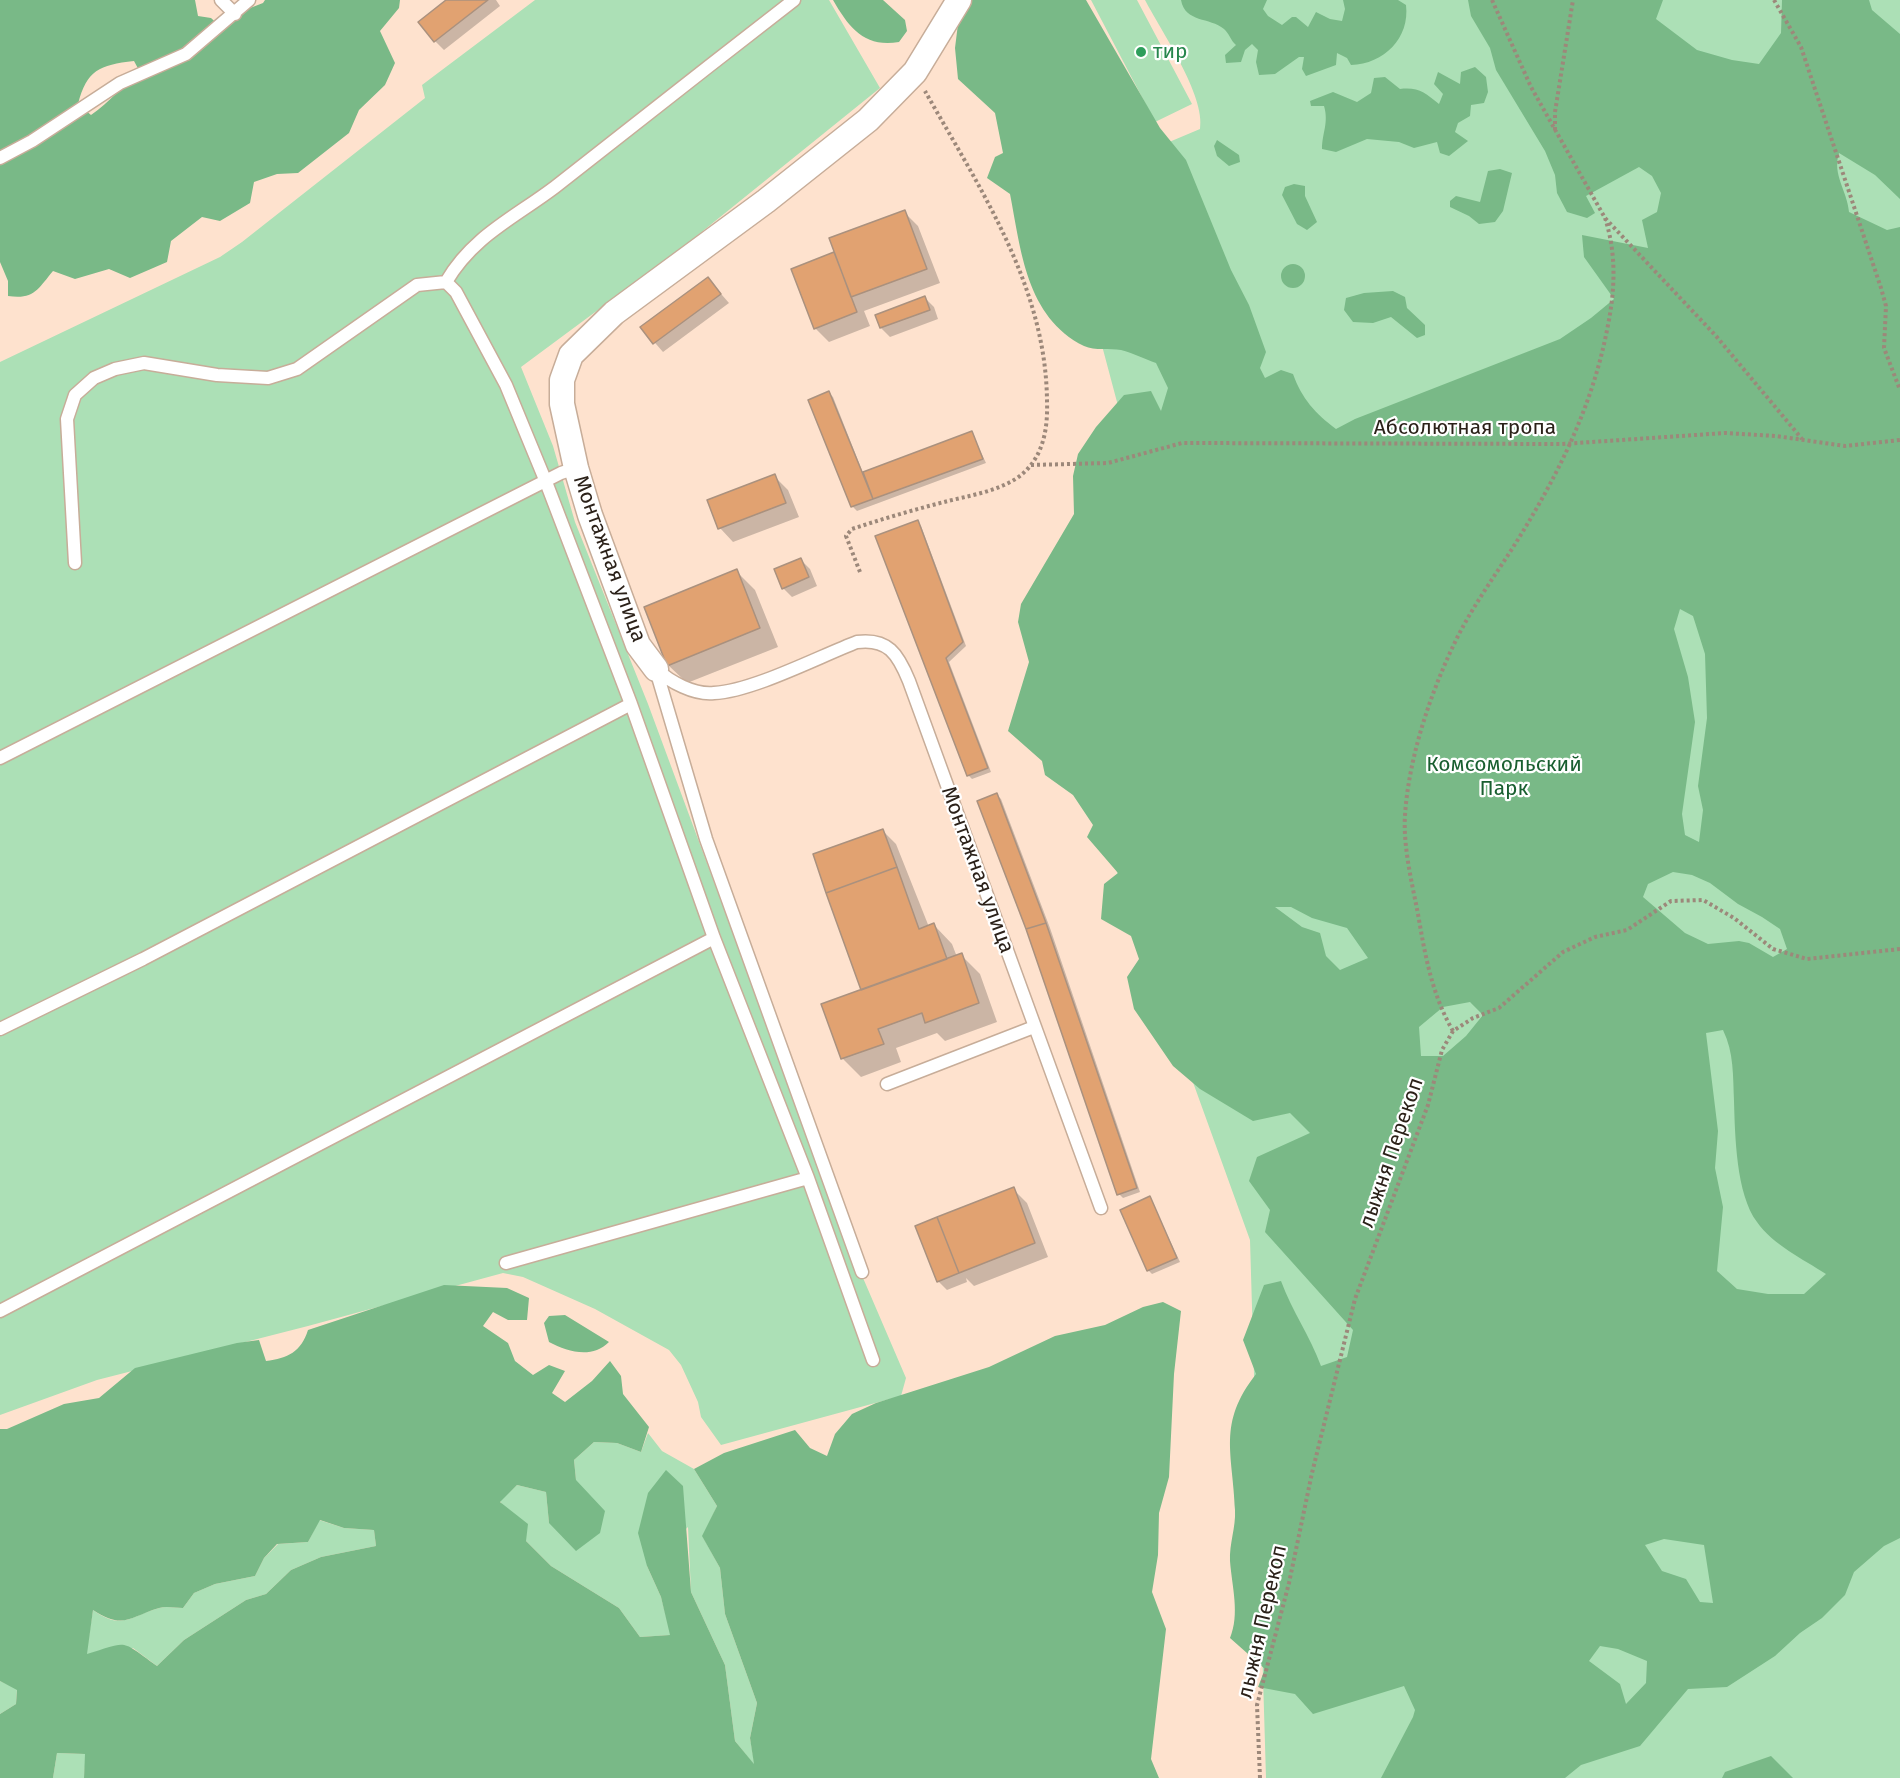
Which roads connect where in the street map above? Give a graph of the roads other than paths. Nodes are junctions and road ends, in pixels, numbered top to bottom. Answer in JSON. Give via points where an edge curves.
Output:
{"nodes":[{"id":1,"x":221,"y":0,"type":"edge"},
{"id":2,"x":249,"y":0,"type":"edge"},
{"id":3,"x":794,"y":0,"type":"edge"},
{"id":4,"x":959,"y":0,"type":"edge"},
{"id":5,"x":235,"y":14,"type":"junction"},
{"id":6,"x":0,"y":158,"type":"edge"},
{"id":7,"x":446,"y":282,"type":"junction"},
{"id":8,"x":576,"y":468,"type":"junction"},
{"id":9,"x":546,"y":482,"type":"junction"},
{"id":10,"x":75,"y":563,"type":"dead end"},
{"id":11,"x":656,"y":669,"type":"junction"},
{"id":12,"x":632,"y":704,"type":"junction"},
{"id":13,"x":0,"y":758,"type":"edge"},
{"id":14,"x":714,"y":938,"type":"junction"},
{"id":15,"x":1034,"y":1027,"type":"junction"},
{"id":16,"x":0,"y":1029,"type":"edge"},
{"id":17,"x":887,"y":1084,"type":"dead end"},
{"id":18,"x":808,"y":1178,"type":"junction"},
{"id":19,"x":1101,"y":1208,"type":"dead end"},
{"id":20,"x":506,"y":1263,"type":"dead end"},
{"id":21,"x":862,"y":1272,"type":"dead end"},
{"id":22,"x":0,"y":1311,"type":"edge"},
{"id":23,"x":873,"y":1359,"type":"dead end"}],
"edges":[{"from":1,"to":5,"type":"lane"},
{"from":2,"to":5,"type":"lane"},
{"from":3,"to":7,"type":"lane","via":[[546,194],[478,240],[457,262]]},
{"from":4,"to":8,"type":"street","name":"Монтажная улица","via":[[915,72],[868,120],[584,339],[571,355],[562,380],[562,404]]},
{"from":5,"to":6,"type":"lane","via":[[186,54],[120,83]]},
{"from":7,"to":9,"type":"lane","via":[[480,333]]},
{"from":7,"to":10,"type":"lane","via":[[417,285],[297,369],[268,378],[217,375],[144,363],[94,378],[75,395],[67,419]]},
{"from":8,"to":9,"type":"lane"},
{"from":8,"to":11,"type":"street","name":"Монтажная улица","via":[[638,645]]},
{"from":9,"to":12,"type":"lane"},
{"from":9,"to":13,"type":"lane"},
{"from":11,"to":15,"type":"lane","name":"Монтажная улица","via":[[668,680],[712,694],[742,688],[857,642],[873,640],[886,646],[903,666],[909,681]]},
{"from":11,"to":21,"type":"lane","via":[[706,839]]},
{"from":12,"to":14,"type":"lane"},
{"from":12,"to":16,"type":"lane","via":[[144,959]]},
{"from":14,"to":18,"type":"lane"},
{"from":14,"to":22,"type":"lane"},
{"from":15,"to":17,"type":"lane"},
{"from":15,"to":19,"type":"lane","name":"Монтажная улица"},
{"from":18,"to":20,"type":"lane"},
{"from":18,"to":23,"type":"lane"}]}
